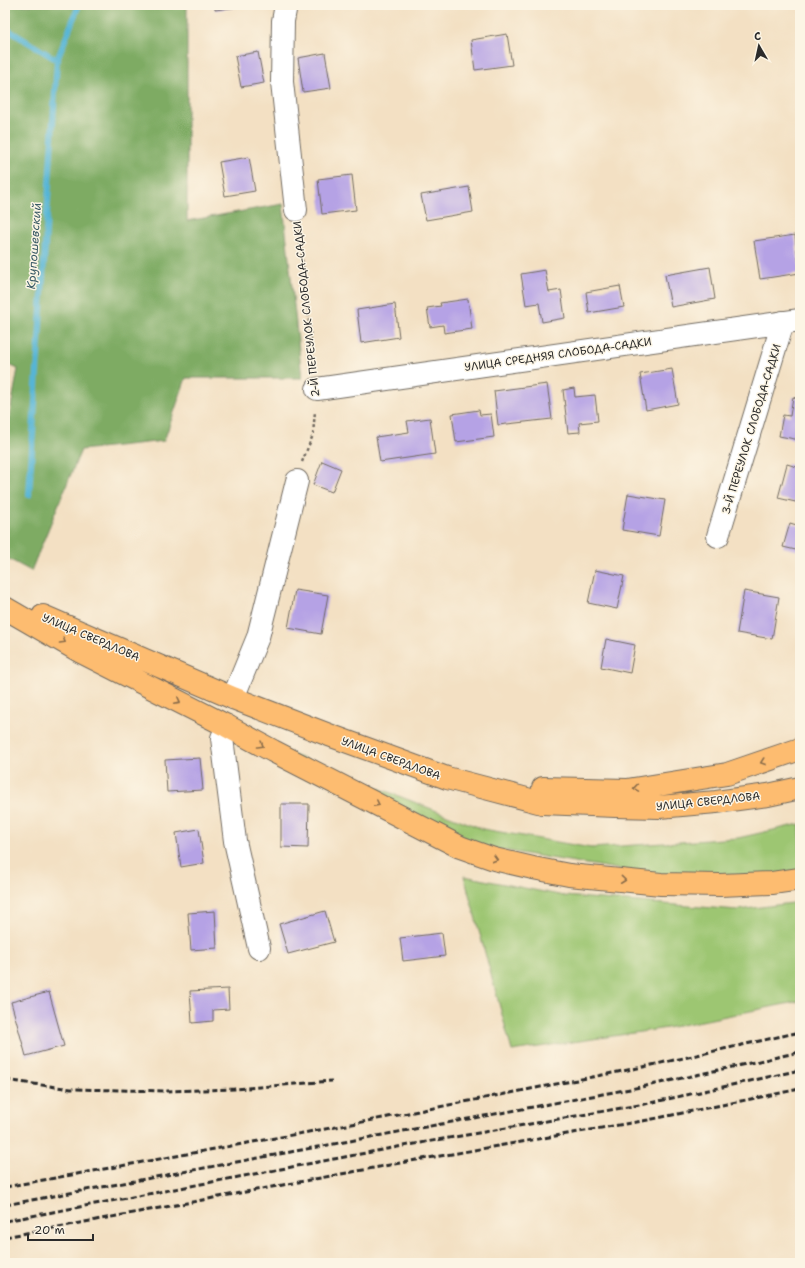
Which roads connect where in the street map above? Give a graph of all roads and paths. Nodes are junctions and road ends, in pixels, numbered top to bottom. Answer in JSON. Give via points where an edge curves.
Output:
{"nodes":[{"id":1,"x":286,"y":5,"type":"edge"},
{"id":2,"x":296,"y":210,"type":"joint"},
{"id":3,"x":792,"y":321,"type":"edge"},
{"id":4,"x":317,"y":389,"type":"junction"},
{"id":5,"x":297,"y":481,"type":"joint"},
{"id":6,"x":718,"y":536,"type":"dead end"},
{"id":7,"x":5,"y":600,"type":"edge"},
{"id":8,"x":5,"y":608,"type":"edge"},
{"id":9,"x":233,"y":698,"type":"junction"},
{"id":10,"x":227,"y":726,"type":"junction"},
{"id":11,"x":800,"y":749,"type":"edge"},
{"id":12,"x":447,"y":778,"type":"junction"},
{"id":13,"x":800,"y":788,"type":"edge"},
{"id":14,"x":800,"y":879,"type":"edge"},
{"id":15,"x":259,"y":948,"type":"dead end"}],
"edges":[{"from":1,"to":2,"type":"street","name":"2-Й ПЕРЕУЛОК СЛОБОДА-САДКИ","via":[[283,21],[282,82]]},
{"from":2,"to":4,"type":"path","name":"2-Й ПЕРЕУЛОК СЛОБОДА-САДКИ"},
{"from":3,"to":4,"type":"street","name":"УЛИЦА СРЕДНЯЯ СЛОБОДА-САДКИ"},
{"from":3,"to":6,"type":"street","name":"3-Й ПЕРЕУЛОК СЛОБОДА-САДКИ"},
{"from":4,"to":5,"type":"path","name":"2-Й ПЕРЕУЛОК СЛОБОДА-САДКИ","via":[[313,435]]},
{"from":5,"to":9,"type":"street","via":[[258,637]]},
{"from":7,"to":9,"type":"main road","name":"УЛИЦА СВЕРДЛОВА"},
{"from":8,"to":10,"type":"main road","one_way":true,"via":[[81,652]]},
{"from":9,"to":12,"type":"main road","name":"УЛИЦА СВЕРДЛОВА"},
{"from":10,"to":14,"type":"main road","one_way":true,"via":[[460,847],[494,859],[569,875],[661,884],[720,885]]},
{"from":10,"to":15,"type":"street","via":[[222,738],[235,841]]},
{"from":11,"to":12,"type":"main road","one_way":true,"via":[[727,774],[627,790],[546,789]]},
{"from":12,"to":13,"type":"main road","name":"УЛИЦА СВЕРДЛОВА","via":[[542,803],[615,806],[659,807],[716,802]]}]}
